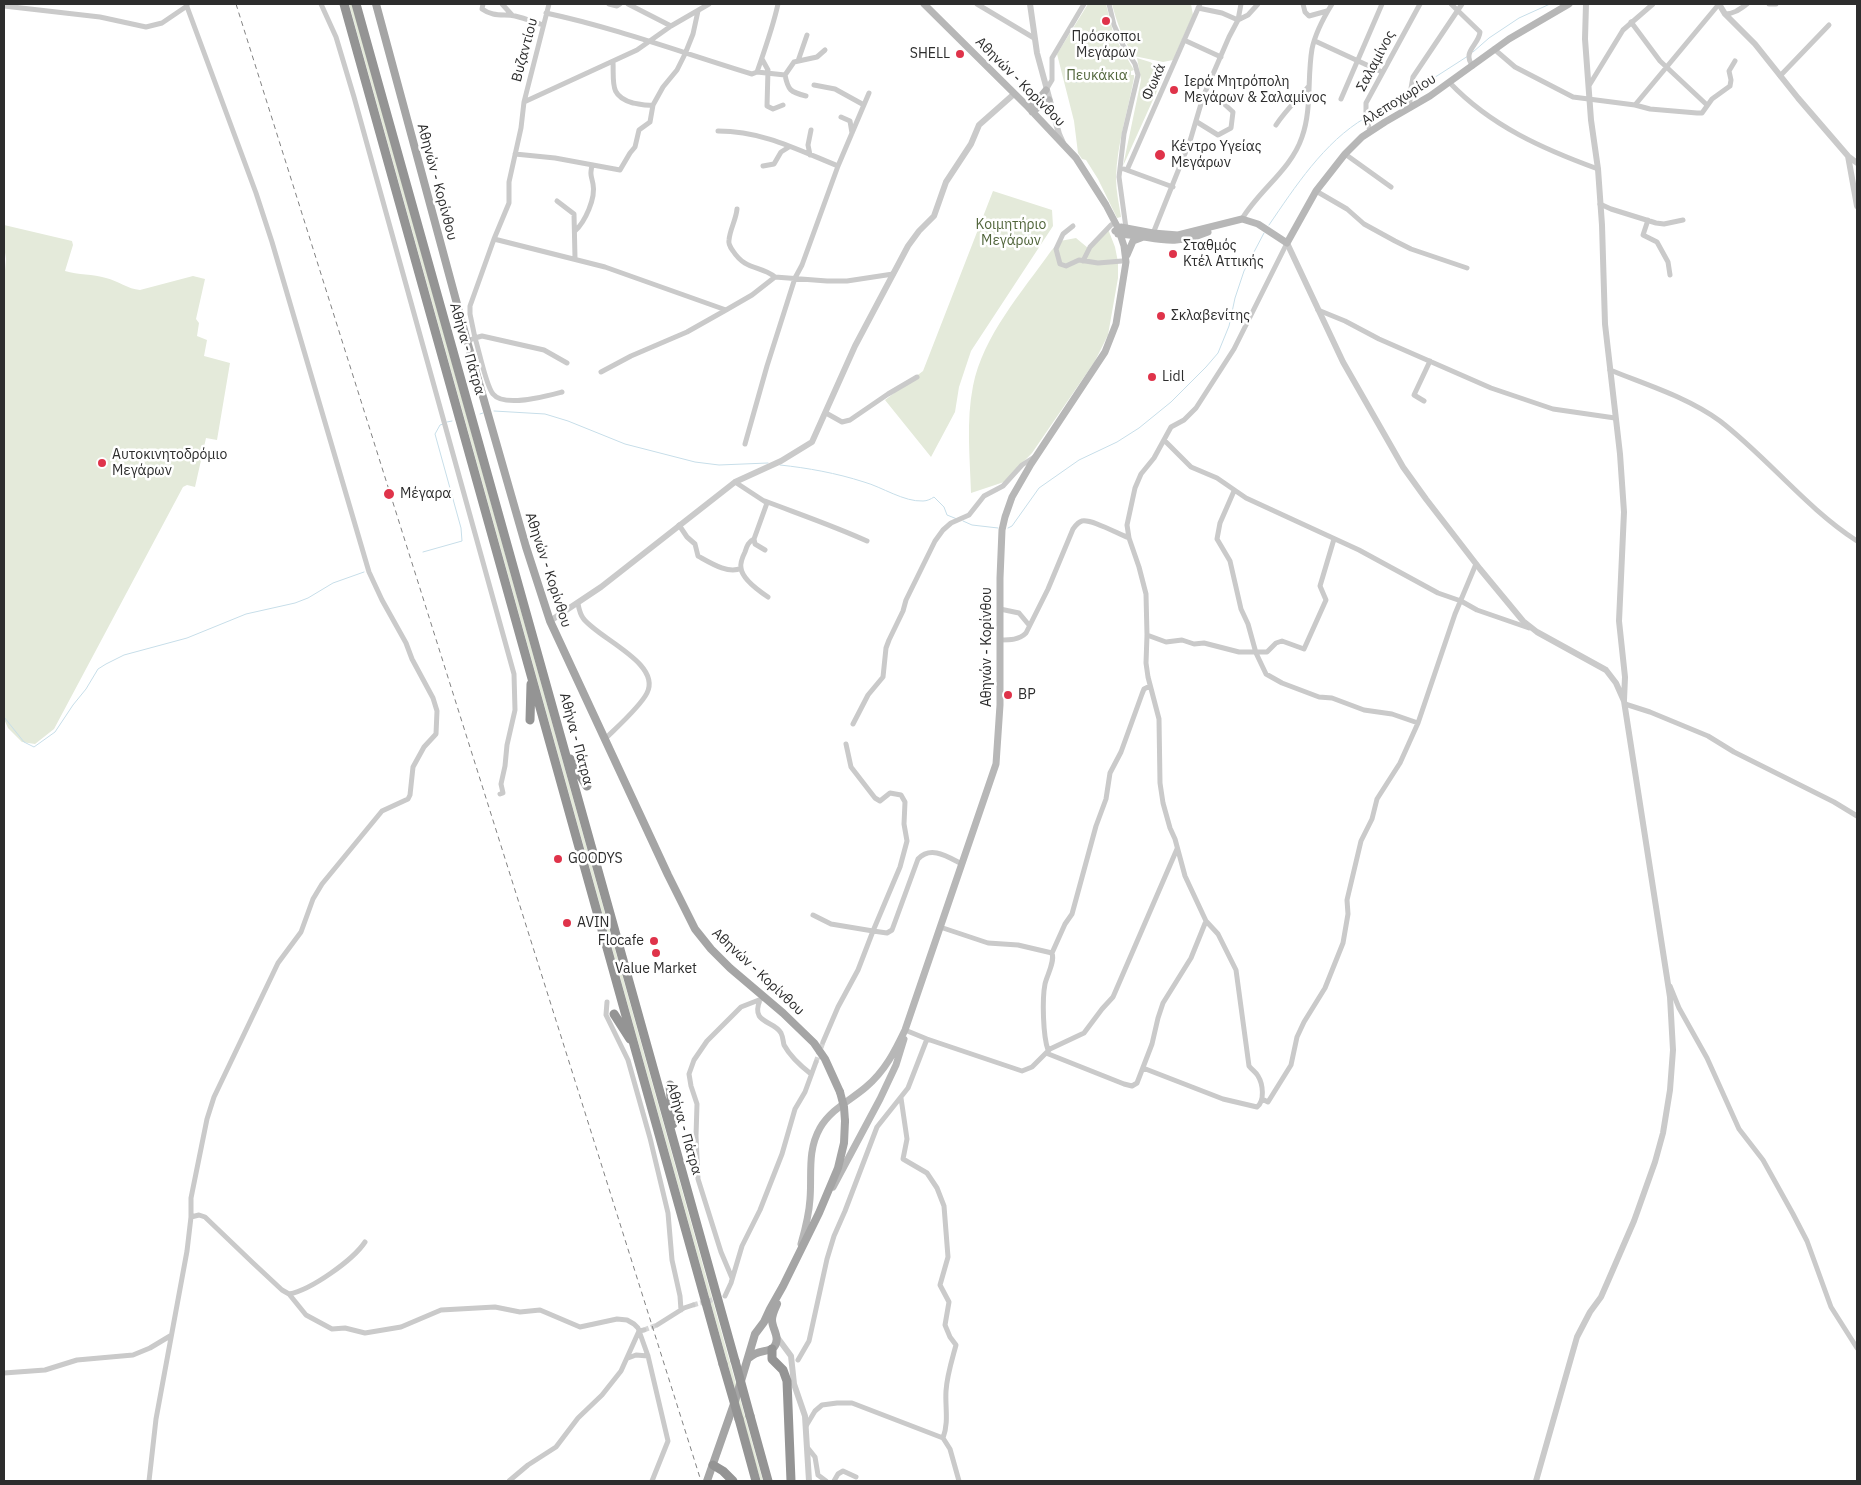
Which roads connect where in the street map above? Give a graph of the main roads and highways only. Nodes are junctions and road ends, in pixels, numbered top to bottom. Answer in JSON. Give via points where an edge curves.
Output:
{"nodes":[{"id":1,"x":339,"y":4,"type":"edge"},
{"id":2,"x":344,"y":4,"type":"edge"},
{"id":3,"x":356,"y":4,"type":"edge"},
{"id":4,"x":361,"y":4,"type":"edge"},
{"id":5,"x":376,"y":4,"type":"edge"},
{"id":6,"x":924,"y":4,"type":"edge"},
{"id":7,"x":1569,"y":4,"type":"edge"},
{"id":8,"x":349,"y":21,"type":"junction"},
{"id":9,"x":362,"y":22,"type":"junction"},
{"id":10,"x":1046,"y":90,"type":"road end"},
{"id":11,"x":1049,"y":100,"type":"road end"},
{"id":12,"x":1030,"y":109,"type":"junction"},
{"id":13,"x":1117,"y":230,"type":"junction"},
{"id":14,"x":1152,"y":236,"type":"junction"},
{"id":15,"x":1141,"y":238,"type":"junction"},
{"id":16,"x":1124,"y":261,"type":"junction"},
{"id":17,"x":531,"y":674,"type":"junction"},
{"id":18,"x":530,"y":720,"type":"dead end"},
{"id":19,"x":564,"y":749,"type":"junction"},
{"id":20,"x":587,"y":786,"type":"dead end"},
{"id":21,"x":614,"y":1014,"type":"dead end"},
{"id":22,"x":905,"y":1030,"type":"junction"},
{"id":23,"x":635,"y":1048,"type":"junction"},
{"id":24,"x":670,"y":1085,"type":"dead end"},
{"id":25,"x":675,"y":1146,"type":"junction"},
{"id":26,"x":819,"y":1214,"type":"junction"},
{"id":27,"x":798,"y":1256,"type":"junction"},
{"id":28,"x":783,"y":1286,"type":"junction"},
{"id":29,"x":760,"y":1329,"type":"junction"},
{"id":30,"x":776,"y":1334,"type":"junction"},
{"id":31,"x":754,"y":1341,"type":"junction"},
{"id":32,"x":770,"y":1349,"type":"junction"},
{"id":33,"x":748,"y":1360,"type":"junction"},
{"id":34,"x":713,"y":1465,"type":"junction"},
{"id":35,"x":707,"y":1481,"type":"edge"},
{"id":36,"x":733,"y":1481,"type":"edge"},
{"id":37,"x":756,"y":1481,"type":"edge"},
{"id":38,"x":768,"y":1481,"type":"edge"},
{"id":39,"x":790,"y":1481,"type":"edge"}],
"edges":[{"from":1,"to":8,"type":"highway"},
{"from":2,"to":8,"type":"highway","name":"Αθήνα - Πάτρα"},
{"from":3,"to":9,"type":"highway","name":"Αθήνα - Πάτρα"},
{"from":4,"to":9,"type":"highway"},
{"from":5,"to":26,"type":"main road","name":"Αθηνών - Κορίνθου","bridge":true,"via":[[485,405],[550,621],[695,929],[762,999],[803,1031],[825,1059],[840,1092],[845,1122],[844,1142],[838,1168]]},
{"from":6,"to":12,"type":"main road","name":"Αθηνών - Κορίνθου"},
{"from":7,"to":14,"type":"main road","name":"Αλεποχωρίου","via":[[1494,49],[1450,83],[1370,131],[1345,154],[1316,191],[1287,242],[1258,224],[1242,219],[1178,235]]},
{"from":8,"to":17,"type":"highway","name":"Αθήνα - Πάτρα"},
{"from":9,"to":19,"type":"highway","name":"Αθήνα - Πάτρα"},
{"from":10,"to":12,"type":"main road"},
{"from":11,"to":12,"type":"main road"},
{"from":12,"to":13,"type":"main road","name":"Αθηνών - Κορίνθου","via":[[1076,158],[1106,205]]},
{"from":13,"to":14,"type":"main road"},
{"from":13,"to":15,"type":"main road"},
{"from":13,"to":16,"type":"main road","name":"Αθηνών - Κορίνθου","via":[[1124,246]]},
{"from":14,"to":15,"type":"main road"},
{"from":15,"to":16,"type":"main road","via":[[1130,245]]},
{"from":16,"to":22,"type":"main road","name":"Αθηνών - Κορίνθου","via":[[1114,332],[1105,352],[1038,454],[1012,497],[1005,516],[1001,548],[1000,705],[996,764]]},
{"from":17,"to":18,"type":"highway"},
{"from":17,"to":23,"type":"highway","name":"Αθήνα - Πάτρα"},
{"from":19,"to":20,"type":"highway"},
{"from":19,"to":25,"type":"highway","name":"Αθήνα - Πάτρα"},
{"from":21,"to":23,"type":"highway"},
{"from":22,"to":26,"type":"main road","name":"Αθηνών - Κορίνθου","via":[[896,1065],[880,1100]]},
{"from":22,"to":27,"type":"main road","name":"Αθηνών - Κορίνθου","via":[[879,1074],[832,1112],[817,1134],[811,1154],[809,1214]]},
{"from":23,"to":37,"type":"highway","name":"Αθήνα - Πάτρα","bridge":true},
{"from":24,"to":25,"type":"highway"},
{"from":25,"to":38,"type":"highway","name":"Αθήνα - Πάτρα","bridge":true},
{"from":26,"to":27,"type":"main road","name":"Αθηνών - Κορίνθου"},
{"from":27,"to":28,"type":"main road","name":"Αθηνών - Κορίνθου"},
{"from":28,"to":29,"type":"main road","name":"Αθηνών - Κορίνθου"},
{"from":28,"to":30,"type":"main road","name":"Αθηνών - Κορίνθου","via":[[772,1317]]},
{"from":29,"to":30,"type":"main road","via":[[767,1328]]},
{"from":29,"to":31,"type":"main road","name":"Αθηνών - Κορίνθου"},
{"from":30,"to":32,"type":"main road","name":"Αθηνών - Κορίνθου","via":[[777,1342]]},
{"from":31,"to":32,"type":"main road","via":[[757,1348]]},
{"from":31,"to":33,"type":"main road","name":"Αθηνών - Κορίνθου"},
{"from":32,"to":33,"type":"main road","via":[[755,1353]]},
{"from":32,"to":39,"type":"highway","via":[[772,1359],[783,1370],[787,1381]]},
{"from":33,"to":34,"type":"main road","name":"Αθηνών - Κορίνθου"},
{"from":34,"to":35,"type":"main road","name":"Αθηνών - Κορίνθου"},
{"from":34,"to":36,"type":"highway"}]}
